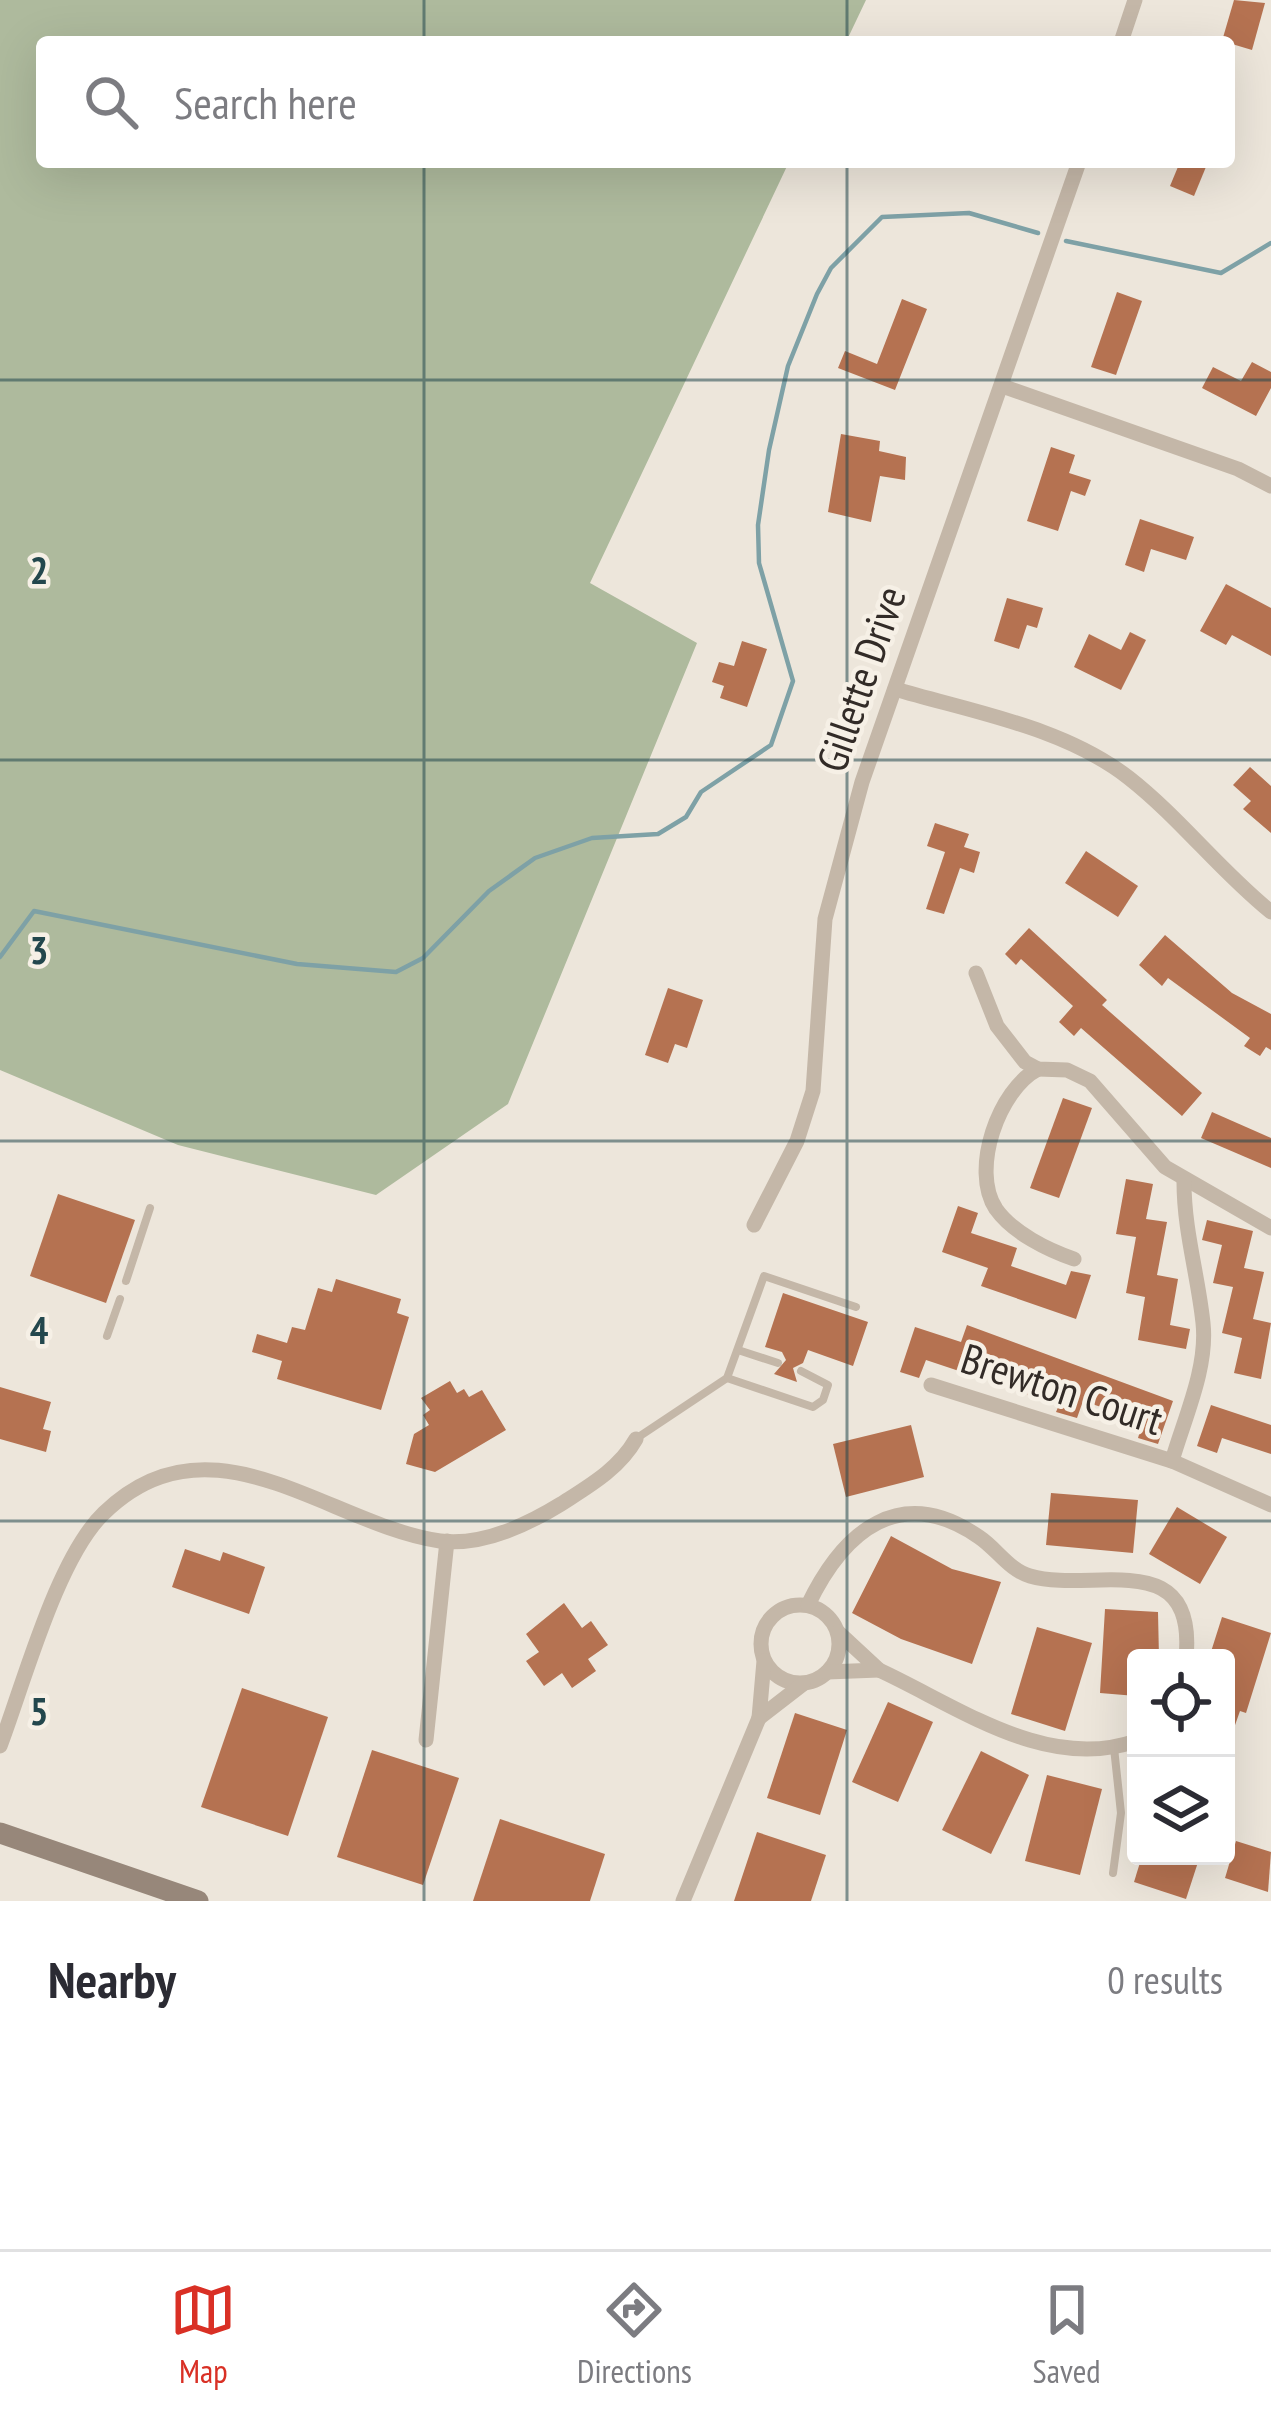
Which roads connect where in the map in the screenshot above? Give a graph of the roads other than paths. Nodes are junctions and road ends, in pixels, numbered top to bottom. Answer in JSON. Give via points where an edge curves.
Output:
{"nodes":[{"id":1,"x":1136,"y":0,"type":"edge"},
{"id":2,"x":1123,"y":36,"type":"edge"},
{"id":3,"x":1077,"y":168,"type":"edge"},
{"id":4,"x":1002,"y":386,"type":"junction"},
{"id":5,"x":1271,"y":486,"type":"edge"},
{"id":6,"x":895,"y":688,"type":"junction"},
{"id":7,"x":1271,"y":912,"type":"edge"},
{"id":8,"x":976,"y":973,"type":"dead end"},
{"id":9,"x":1039,"y":1069,"type":"junction"},
{"id":10,"x":1184,"y":1182,"type":"junction"},
{"id":11,"x":150,"y":1208,"type":"dead end"},
{"id":12,"x":754,"y":1226,"type":"dead end"},
{"id":13,"x":1271,"y":1228,"type":"edge"},
{"id":14,"x":1074,"y":1259,"type":"dead end"},
{"id":15,"x":126,"y":1281,"type":"dead end"},
{"id":16,"x":120,"y":1299,"type":"dead end"},
{"id":17,"x":856,"y":1307,"type":"dead end"},
{"id":18,"x":107,"y":1336,"type":"dead end"},
{"id":19,"x":739,"y":1350,"type":"junction"},
{"id":20,"x":778,"y":1363,"type":"dead end"},
{"id":21,"x":801,"y":1371,"type":"dead end"},
{"id":22,"x":727,"y":1378,"type":"junction"},
{"id":23,"x":931,"y":1384,"type":"dead end"},
{"id":24,"x":636,"y":1439,"type":"joint"},
{"id":25,"x":1172,"y":1461,"type":"junction"},
{"id":26,"x":1271,"y":1504,"type":"edge"},
{"id":27,"x":447,"y":1541,"type":"junction"},
{"id":28,"x":808,"y":1605,"type":"junction"},
{"id":29,"x":838,"y":1632,"type":"junction"},
{"id":30,"x":1186,"y":1649,"type":"edge"},
{"id":31,"x":764,"y":1661,"type":"junction"},
{"id":32,"x":879,"y":1670,"type":"junction"},
{"id":33,"x":827,"y":1672,"type":"junction"},
{"id":34,"x":803,"y":1684,"type":"junction"},
{"id":35,"x":759,"y":1718,"type":"junction"},
{"id":36,"x":426,"y":1740,"type":"dead end"},
{"id":37,"x":1127,"y":1744,"type":"edge"},
{"id":38,"x":0,"y":1746,"type":"edge"},
{"id":39,"x":1114,"y":1748,"type":"junction"},
{"id":40,"x":0,"y":1833,"type":"edge"},
{"id":41,"x":1113,"y":1874,"type":"dead end"},
{"id":42,"x":198,"y":1901,"type":"edge"},
{"id":43,"x":682,"y":1901,"type":"edge"}],
"edges":[{"from":1,"to":2,"type":"street"},
{"from":3,"to":4,"type":"street","name":"Gillette Drive"},
{"from":4,"to":5,"type":"street"},
{"from":4,"to":6,"type":"street","name":"Gillette Drive"},
{"from":6,"to":7,"type":"street","via":[[1101,758]]},
{"from":6,"to":12,"type":"street","name":"Gillette Drive","via":[[825,919],[806,1120]]},
{"from":8,"to":9,"type":"street","via":[[1010,1047]]},
{"from":9,"to":10,"type":"street","via":[[1090,1081]]},
{"from":9,"to":14,"type":"street","via":[[1024,1077],[999,1118],[988,1184],[1002,1216]]},
{"from":10,"to":13,"type":"street"},
{"from":10,"to":25,"type":"street","name":"Brewton Court","via":[[1184,1226],[1204,1326]]},
{"from":11,"to":15,"type":"lane"},
{"from":16,"to":18,"type":"lane"},
{"from":17,"to":19,"type":"lane","via":[[764,1276]]},
{"from":19,"to":20,"type":"lane"},
{"from":19,"to":22,"type":"lane"},
{"from":21,"to":22,"type":"lane","via":[[828,1385],[813,1407]]},
{"from":22,"to":24,"type":"lane"},
{"from":23,"to":25,"type":"street","name":"Brewton Court"},
{"from":24,"to":27,"type":"street","via":[[625,1458],[547,1513],[500,1533]]},
{"from":25,"to":26,"type":"street","name":"Brewton Court"},
{"from":27,"to":36,"type":"street"},
{"from":27,"to":38,"type":"street","via":[[238,1473],[199,1470],[149,1484],[104,1513],[73,1557]]},
{"from":28,"to":29,"type":"street"},
{"from":28,"to":30,"type":"street","via":[[830,1567],[871,1525],[926,1512],[974,1533],[1031,1576],[1129,1579],[1163,1590],[1184,1619]]},
{"from":28,"to":31,"type":"street","via":[[770,1618],[761,1636]]},
{"from":29,"to":32,"type":"street"},
{"from":29,"to":33,"type":"street"},
{"from":31,"to":34,"type":"street","via":[[782,1679]]},
{"from":31,"to":35,"type":"street"},
{"from":32,"to":33,"type":"street"},
{"from":32,"to":39,"type":"street","via":[[1028,1741],[1075,1752]]},
{"from":33,"to":34,"type":"street"},
{"from":34,"to":35,"type":"street"},
{"from":35,"to":43,"type":"street"},
{"from":37,"to":39,"type":"street"},
{"from":39,"to":41,"type":"lane","via":[[1121,1813]]},
{"from":40,"to":42,"type":"main road"}]}
